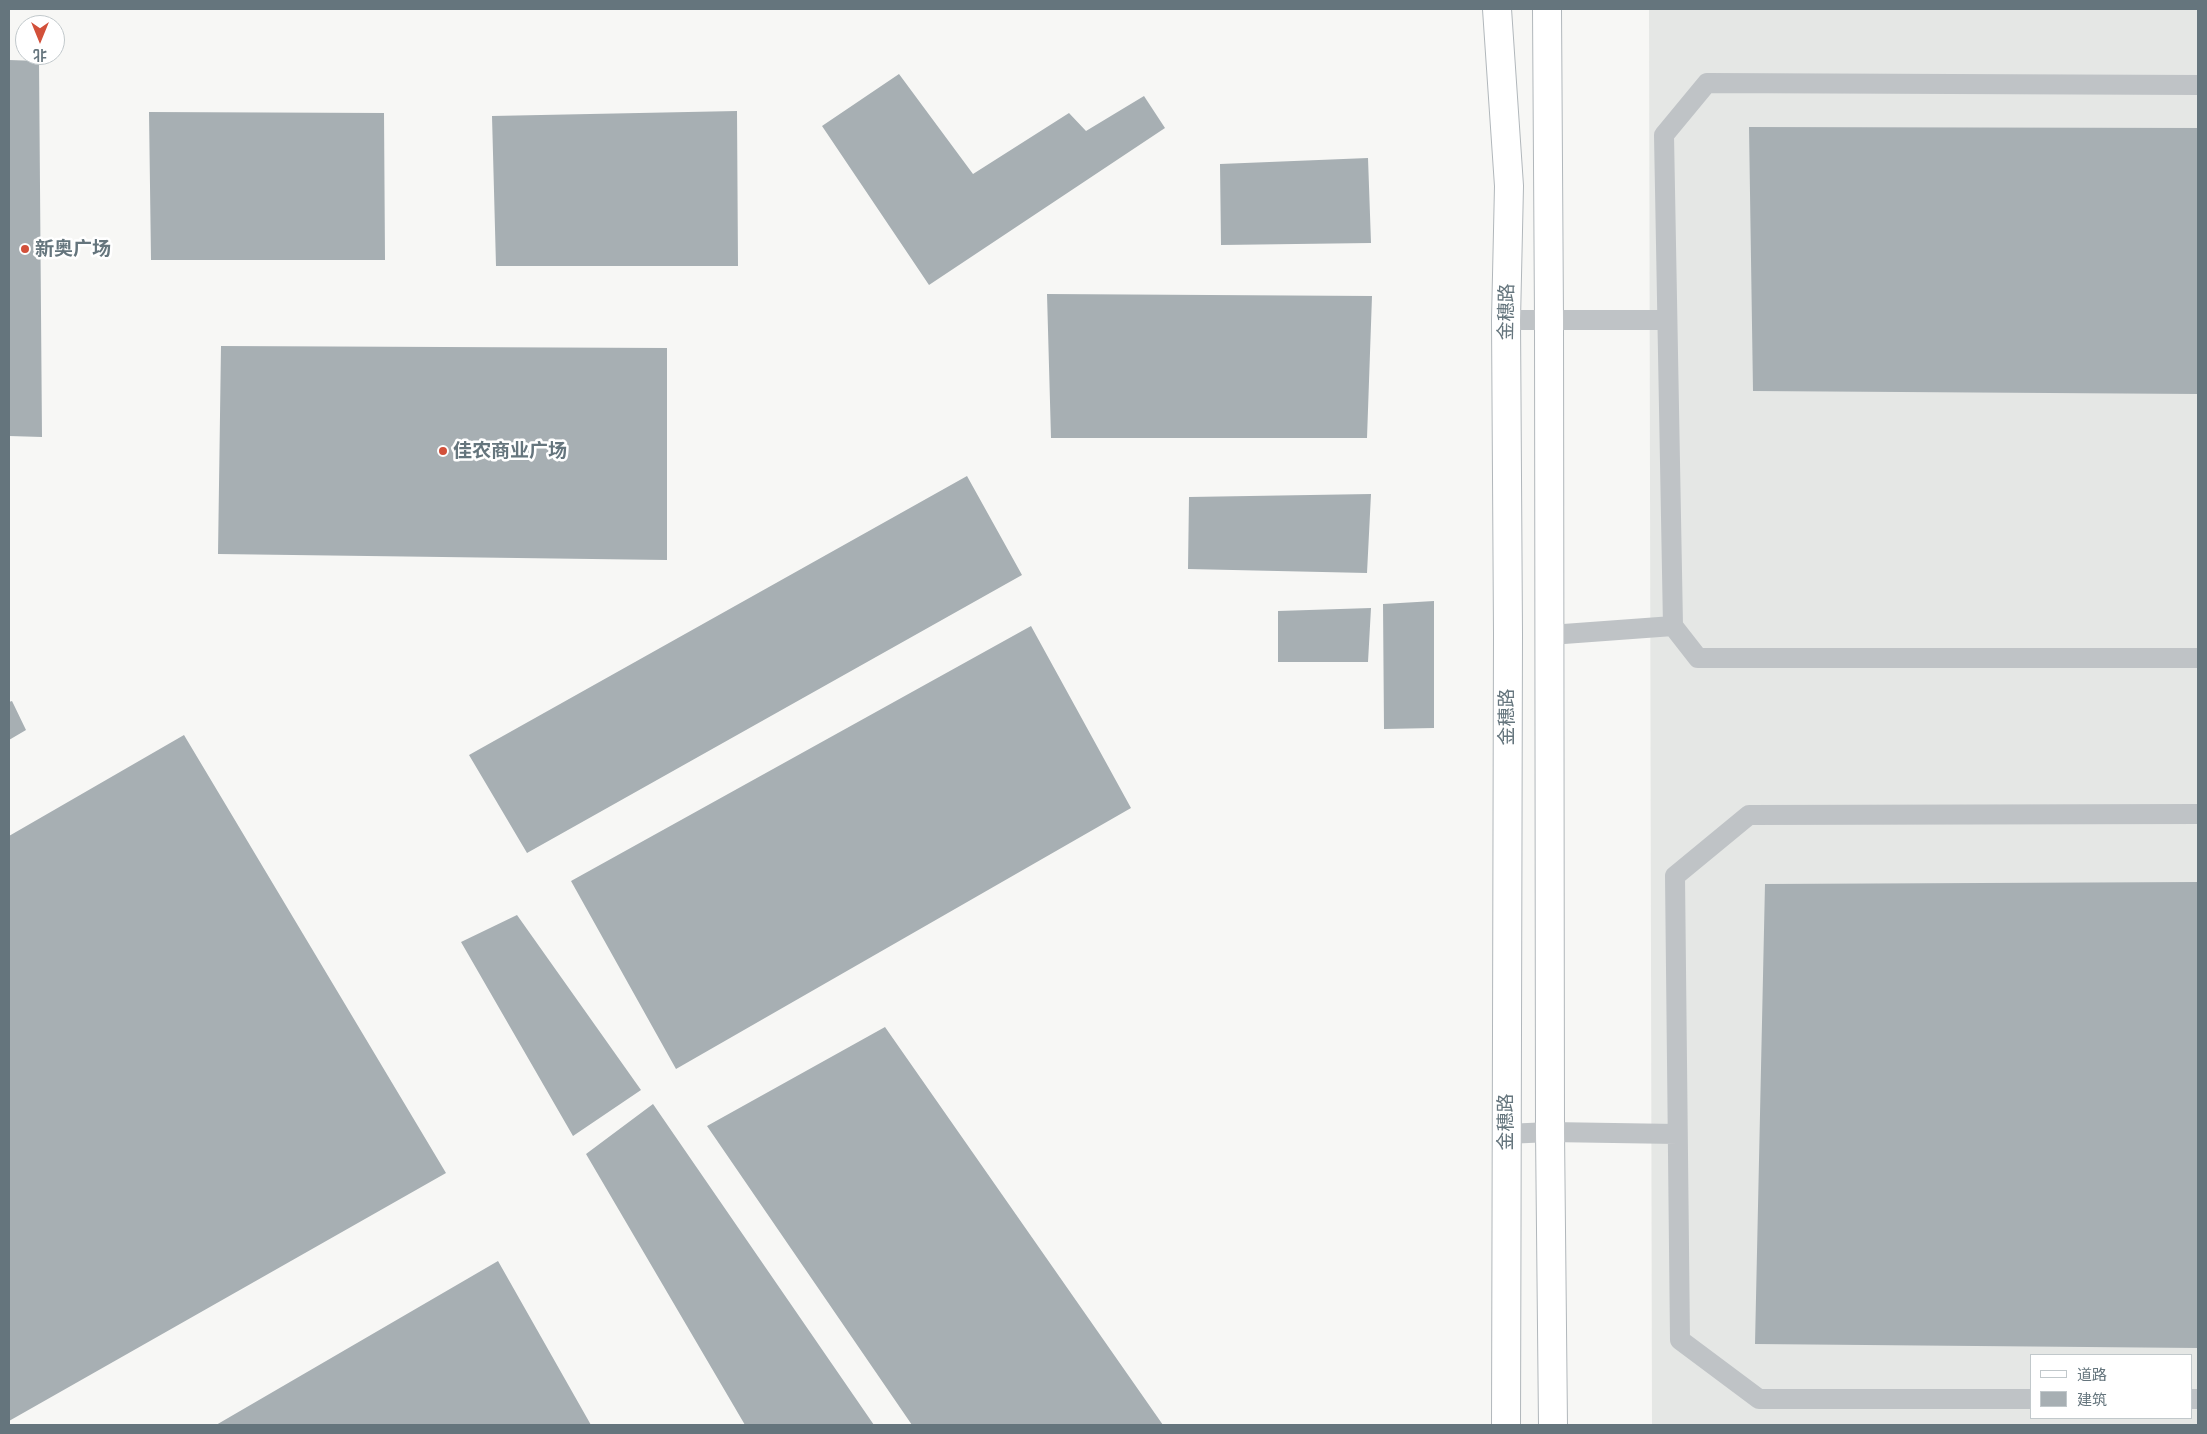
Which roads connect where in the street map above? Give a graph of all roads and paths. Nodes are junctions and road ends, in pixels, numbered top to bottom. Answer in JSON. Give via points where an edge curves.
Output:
{"nodes":[{"id":1,"x":1496,"y":9,"type":"edge"},
{"id":2,"x":1546,"y":9,"type":"edge"},
{"id":3,"x":2198,"y":85,"type":"edge"},
{"id":4,"x":1506,"y":320,"type":"junction"},
{"id":5,"x":1549,"y":320,"type":"junction"},
{"id":6,"x":1667,"y":320,"type":"junction"},
{"id":7,"x":1673,"y":626,"type":"junction"},
{"id":8,"x":1550,"y":635,"type":"junction"},
{"id":9,"x":2198,"y":658,"type":"edge"},
{"id":10,"x":2198,"y":814,"type":"edge"},
{"id":11,"x":1550,"y":1132,"type":"junction"},
{"id":12,"x":1506,"y":1134,"type":"junction"},
{"id":13,"x":1677,"y":1134,"type":"junction"},
{"id":14,"x":2030,"y":1399,"type":"edge"},
{"id":15,"x":1506,"y":1425,"type":"edge"},
{"id":16,"x":1553,"y":1425,"type":"edge"}],
"edges":[{"from":1,"to":4,"type":"street","name":"金穗路","via":[[1509,186]]},
{"from":2,"to":5,"type":"street"},
{"from":3,"to":6,"type":"lane","via":[[1707,83],[1664,135]]},
{"from":4,"to":5,"type":"lane"},
{"from":4,"to":12,"type":"street","name":"金穗路"},
{"from":5,"to":6,"type":"lane"},
{"from":5,"to":8,"type":"street"},
{"from":6,"to":7,"type":"lane"},
{"from":7,"to":8,"type":"lane"},
{"from":7,"to":9,"type":"lane","via":[[1698,658]]},
{"from":8,"to":11,"type":"street"},
{"from":10,"to":13,"type":"lane","via":[[1749,816],[1675,876]]},
{"from":11,"to":12,"type":"lane"},
{"from":11,"to":13,"type":"lane"},
{"from":11,"to":16,"type":"street"},
{"from":12,"to":15,"type":"street","name":"金穗路"},
{"from":13,"to":14,"type":"lane","via":[[1680,1340],[1760,1399]]}]}
